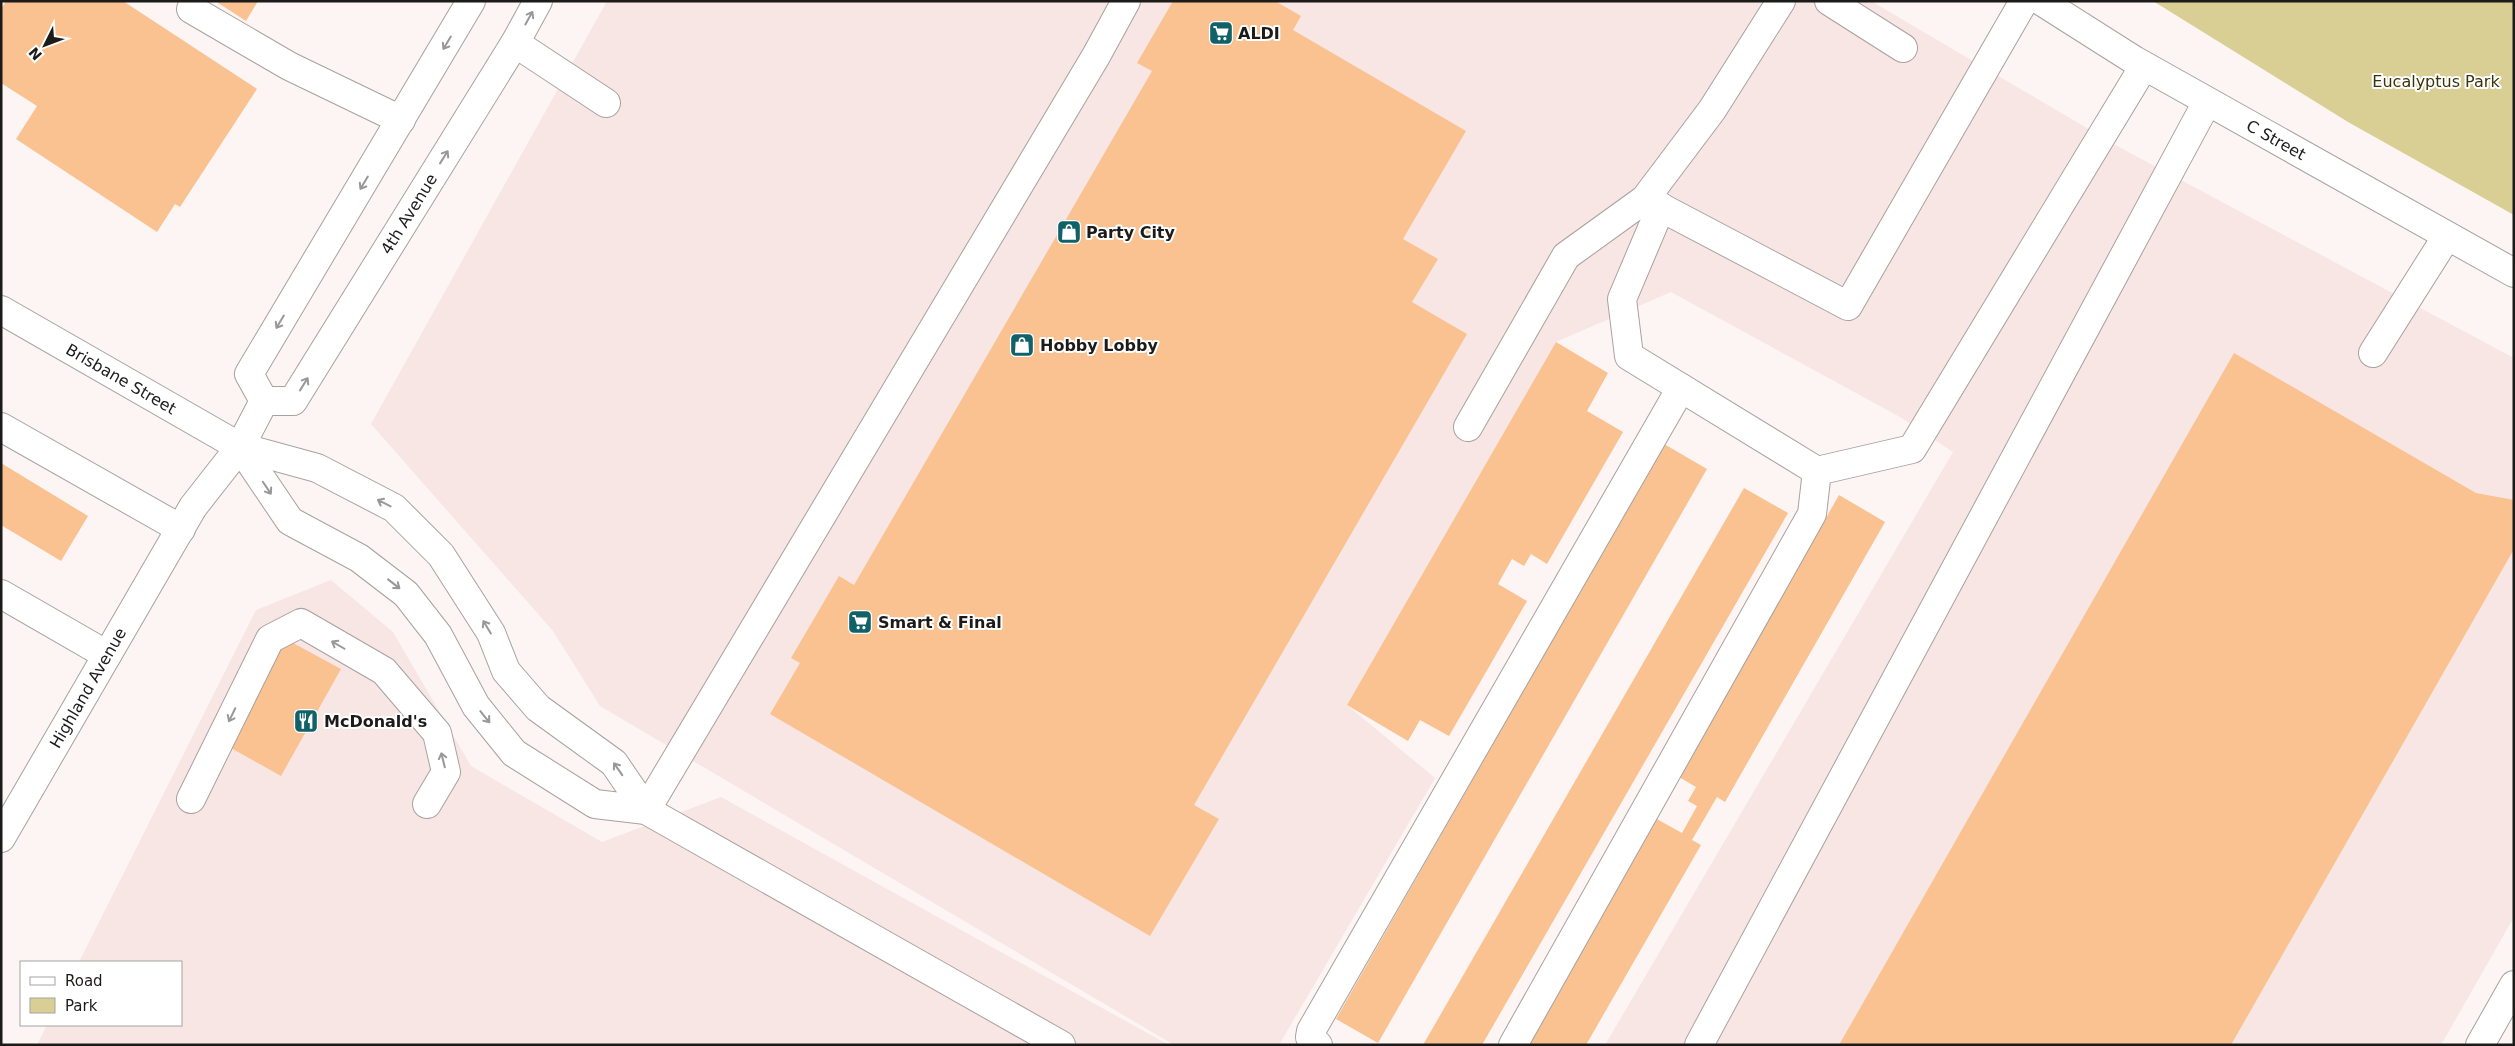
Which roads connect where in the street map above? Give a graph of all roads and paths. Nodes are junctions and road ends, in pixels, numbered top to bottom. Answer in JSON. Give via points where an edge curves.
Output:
{"nodes":[{"id":1,"x":471,"y":1,"type":"edge"},
{"id":2,"x":538,"y":1,"type":"edge"},
{"id":3,"x":1126,"y":1,"type":"edge"},
{"id":4,"x":1781,"y":1,"type":"edge"},
{"id":5,"x":1829,"y":1,"type":"edge"},
{"id":6,"x":2024,"y":1,"type":"edge"},
{"id":7,"x":2041,"y":1,"type":"edge"},
{"id":8,"x":191,"y":9,"type":"dead end"},
{"id":9,"x":515,"y":43,"type":"junction"},
{"id":10,"x":1903,"y":48,"type":"dead end"},
{"id":11,"x":2144,"y":66,"type":"junction"},
{"id":12,"x":2206,"y":102,"type":"junction"},
{"id":13,"x":606,"y":103,"type":"dead end"},
{"id":14,"x":401,"y":120,"type":"junction"},
{"id":15,"x":1653,"y":203,"type":"junction"},
{"id":16,"x":2447,"y":236,"type":"junction"},
{"id":17,"x":2514,"y":273,"type":"edge"},
{"id":18,"x":1,"y":310,"type":"edge"},
{"id":19,"x":2373,"y":353,"type":"dead end"},
{"id":20,"x":1681,"y":388,"type":"junction"},
{"id":21,"x":264,"y":401,"type":"junction"},
{"id":22,"x":1,"y":427,"type":"edge"},
{"id":23,"x":1468,"y":427,"type":"dead end"},
{"id":24,"x":240,"y":447,"type":"junction"},
{"id":25,"x":1817,"y":471,"type":"junction"},
{"id":26,"x":178,"y":534,"type":"junction"},
{"id":27,"x":1,"y":594,"type":"edge"},
{"id":28,"x":106,"y":655,"type":"junction"},
{"id":29,"x":191,"y":799,"type":"dead end"},
{"id":30,"x":427,"y":804,"type":"dead end"},
{"id":31,"x":646,"y":810,"type":"junction"},
{"id":32,"x":1,"y":838,"type":"edge"},
{"id":33,"x":2514,"y":985,"type":"edge"},
{"id":34,"x":1062,"y":1045,"type":"edge"},
{"id":35,"x":1318,"y":1045,"type":"edge"},
{"id":36,"x":1512,"y":1045,"type":"edge"},
{"id":37,"x":1699,"y":1045,"type":"edge"},
{"id":38,"x":2480,"y":1045,"type":"edge"}],
"edges":[{"from":1,"to":14,"type":"main road","one_way":true},
{"from":9,"to":2,"type":"main road","name":"4th Avenue","one_way":true},
{"from":3,"to":31,"type":"main road"},
{"from":4,"to":15,"type":"main road"},
{"from":5,"to":10,"type":"main road"},
{"from":6,"to":15,"type":"main road","via":[[1848,306]]},
{"from":7,"to":11,"type":"main road","name":"C Street"},
{"from":8,"to":14,"type":"main road","via":[[289,66]]},
{"from":9,"to":13,"type":"main road"},
{"from":21,"to":9,"type":"main road","name":"4th Avenue","one_way":true,"via":[[293,401]]},
{"from":11,"to":12,"type":"main road","name":"C Street"},
{"from":11,"to":25,"type":"main road","via":[[1912,449]]},
{"from":12,"to":16,"type":"main road","name":"C Street"},
{"from":12,"to":37,"type":"main road"},
{"from":14,"to":21,"type":"main road","one_way":true,"via":[[249,374]]},
{"from":15,"to":20,"type":"main road","via":[[1622,299],[1629,356]]},
{"from":15,"to":23,"type":"main road","via":[[1566,256]]},
{"from":16,"to":17,"type":"main road","name":"C Street"},
{"from":16,"to":19,"type":"main road"},
{"from":18,"to":24,"type":"main road","name":"Brisbane Street"},
{"from":20,"to":25,"type":"main road"},
{"from":20,"to":35,"type":"main road","via":[[1311,1031],[1310,1037]]},
{"from":21,"to":24,"type":"main road"},
{"from":22,"to":26,"type":"main road"},
{"from":24,"to":26,"type":"main road","via":[[193,507]]},
{"from":31,"to":24,"type":"main road","one_way":true,"via":[[614,763],[538,708],[506,671],[490,633],[441,555],[394,508],[317,468]]},
{"from":24,"to":31,"type":"main road","one_way":true,"via":[[290,521],[359,558],[406,594],[438,635],[476,706],[514,753],[595,804]]},
{"from":25,"to":36,"type":"main road","via":[[1812,514]]},
{"from":26,"to":28,"type":"main road","name":"Highland Avenue"},
{"from":27,"to":28,"type":"main road"},
{"from":28,"to":32,"type":"main road","name":"Highland Avenue"},
{"from":30,"to":29,"type":"main road","one_way":true,"via":[[446,772],[437,733],[384,671],[301,623],[270,639]]},
{"from":31,"to":34,"type":"main road"},
{"from":33,"to":38,"type":"main road"}]}
